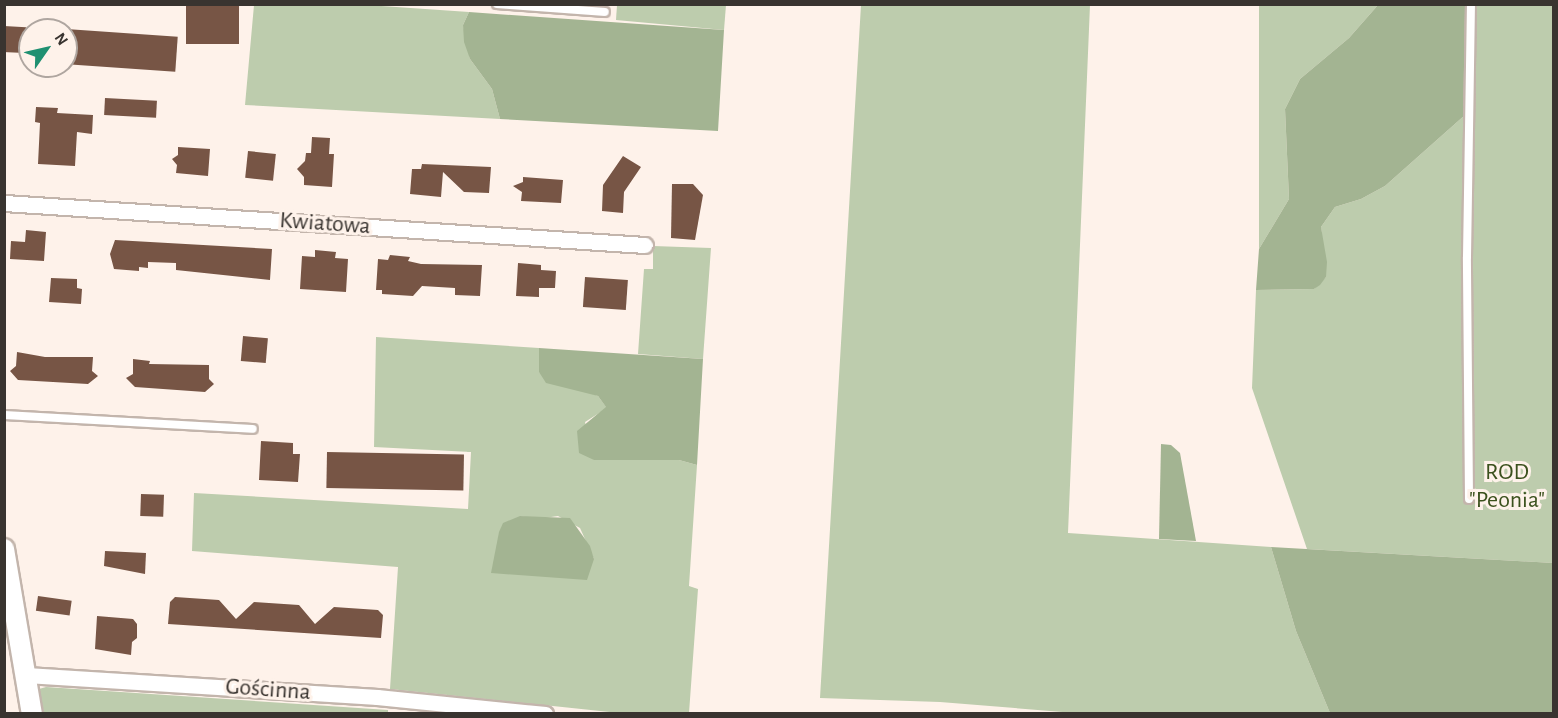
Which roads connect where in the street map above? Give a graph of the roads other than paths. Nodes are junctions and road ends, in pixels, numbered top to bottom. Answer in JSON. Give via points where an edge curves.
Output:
{"nodes":[{"id":1,"x":497,"y":4,"type":"edge"},
{"id":2,"x":1472,"y":4,"type":"edge"},
{"id":3,"x":605,"y":12,"type":"dead end"},
{"id":4,"x":4,"y":203,"type":"edge"},
{"id":5,"x":645,"y":245,"type":"dead end"},
{"id":6,"x":4,"y":416,"type":"edge"},
{"id":7,"x":253,"y":429,"type":"dead end"},
{"id":8,"x":1469,"y":499,"type":"dead end"},
{"id":9,"x":4,"y":549,"type":"edge"},
{"id":10,"x":7,"y":578,"type":"edge"},
{"id":11,"x":26,"y":675,"type":"junction"},
{"id":12,"x":32,"y":714,"type":"edge"},
{"id":13,"x":545,"y":714,"type":"edge"}],
"edges":[{"from":1,"to":3,"type":"lane"},
{"from":2,"to":8,"type":"lane","via":[[1467,257]]},
{"from":4,"to":5,"type":"street","name":"Kwiatowa"},
{"from":6,"to":7,"type":"lane"},
{"from":9,"to":10,"type":"street"},
{"from":10,"to":11,"type":"street"},
{"from":11,"to":12,"type":"street"},
{"from":11,"to":13,"type":"street","name":"Gościnna","via":[[377,698]]}]}
